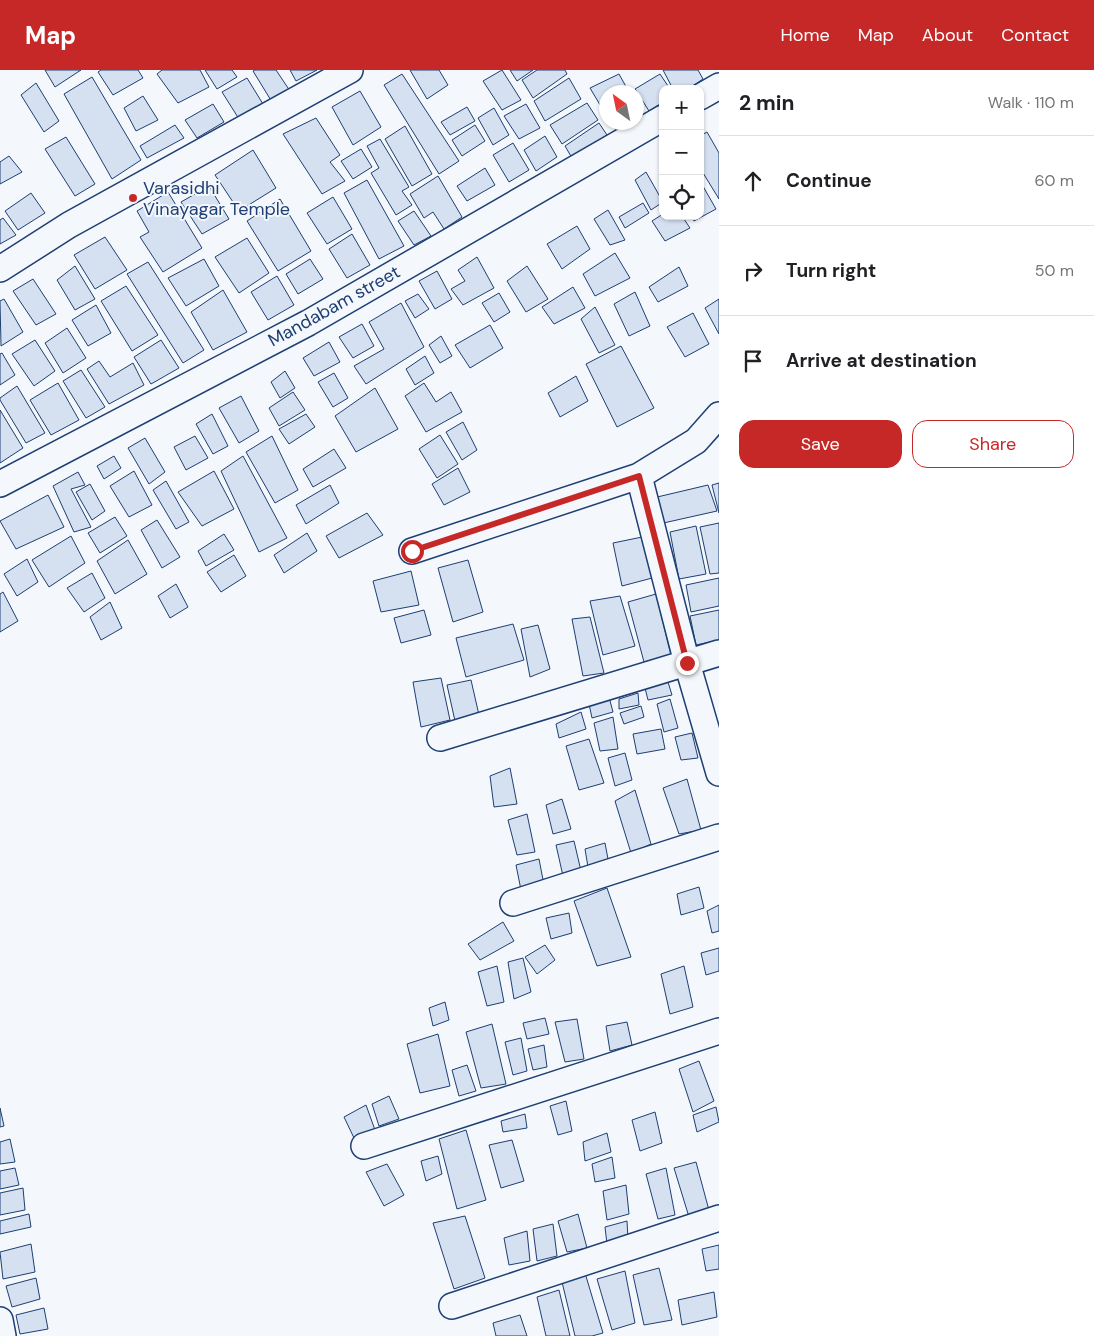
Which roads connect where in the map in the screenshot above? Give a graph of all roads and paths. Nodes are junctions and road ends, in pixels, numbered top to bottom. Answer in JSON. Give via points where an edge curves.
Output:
{"nodes":[{"id":1,"x":350,"y":70,"type":"edge"},
{"id":2,"x":719,"y":86,"type":"edge"},
{"id":3,"x":704,"y":95,"type":"edge"},
{"id":4,"x":659,"y":120,"type":"edge"},
{"id":5,"x":0,"y":269,"type":"edge"},
{"id":6,"x":719,"y":416,"type":"edge"},
{"id":7,"x":639,"y":476,"type":"junction"},
{"id":8,"x":0,"y":484,"type":"edge"},
{"id":9,"x":412,"y":551,"type":"dead end"},
{"id":10,"x":719,"y":653,"type":"edge"},
{"id":11,"x":687,"y":663,"type":"junction"},
{"id":12,"x":440,"y":738,"type":"dead end"},
{"id":13,"x":719,"y":772,"type":"edge"},
{"id":14,"x":719,"y":837,"type":"edge"},
{"id":15,"x":513,"y":903,"type":"dead end"},
{"id":16,"x":719,"y":1031,"type":"edge"},
{"id":17,"x":364,"y":1146,"type":"dead end"},
{"id":18,"x":719,"y":1218,"type":"edge"},
{"id":19,"x":452,"y":1306,"type":"dead end"},
{"id":20,"x":0,"y":1320,"type":"edge"},
{"id":21,"x":3,"y":1336,"type":"edge"}],
"edges":[{"from":1,"to":5,"type":"street","via":[[69,225]]},
{"from":2,"to":3,"type":"street"},
{"from":4,"to":8,"type":"street","name":"Mandabam street","via":[[308,323]]},
{"from":6,"to":7,"type":"street","via":[[696,442]]},
{"from":7,"to":9,"type":"street"},
{"from":7,"to":11,"type":"street"},
{"from":10,"to":11,"type":"street"},
{"from":11,"to":12,"type":"street"},
{"from":11,"to":13,"type":"street"},
{"from":14,"to":15,"type":"street"},
{"from":16,"to":17,"type":"street"},
{"from":18,"to":19,"type":"street"},
{"from":20,"to":21,"type":"street"}]}
